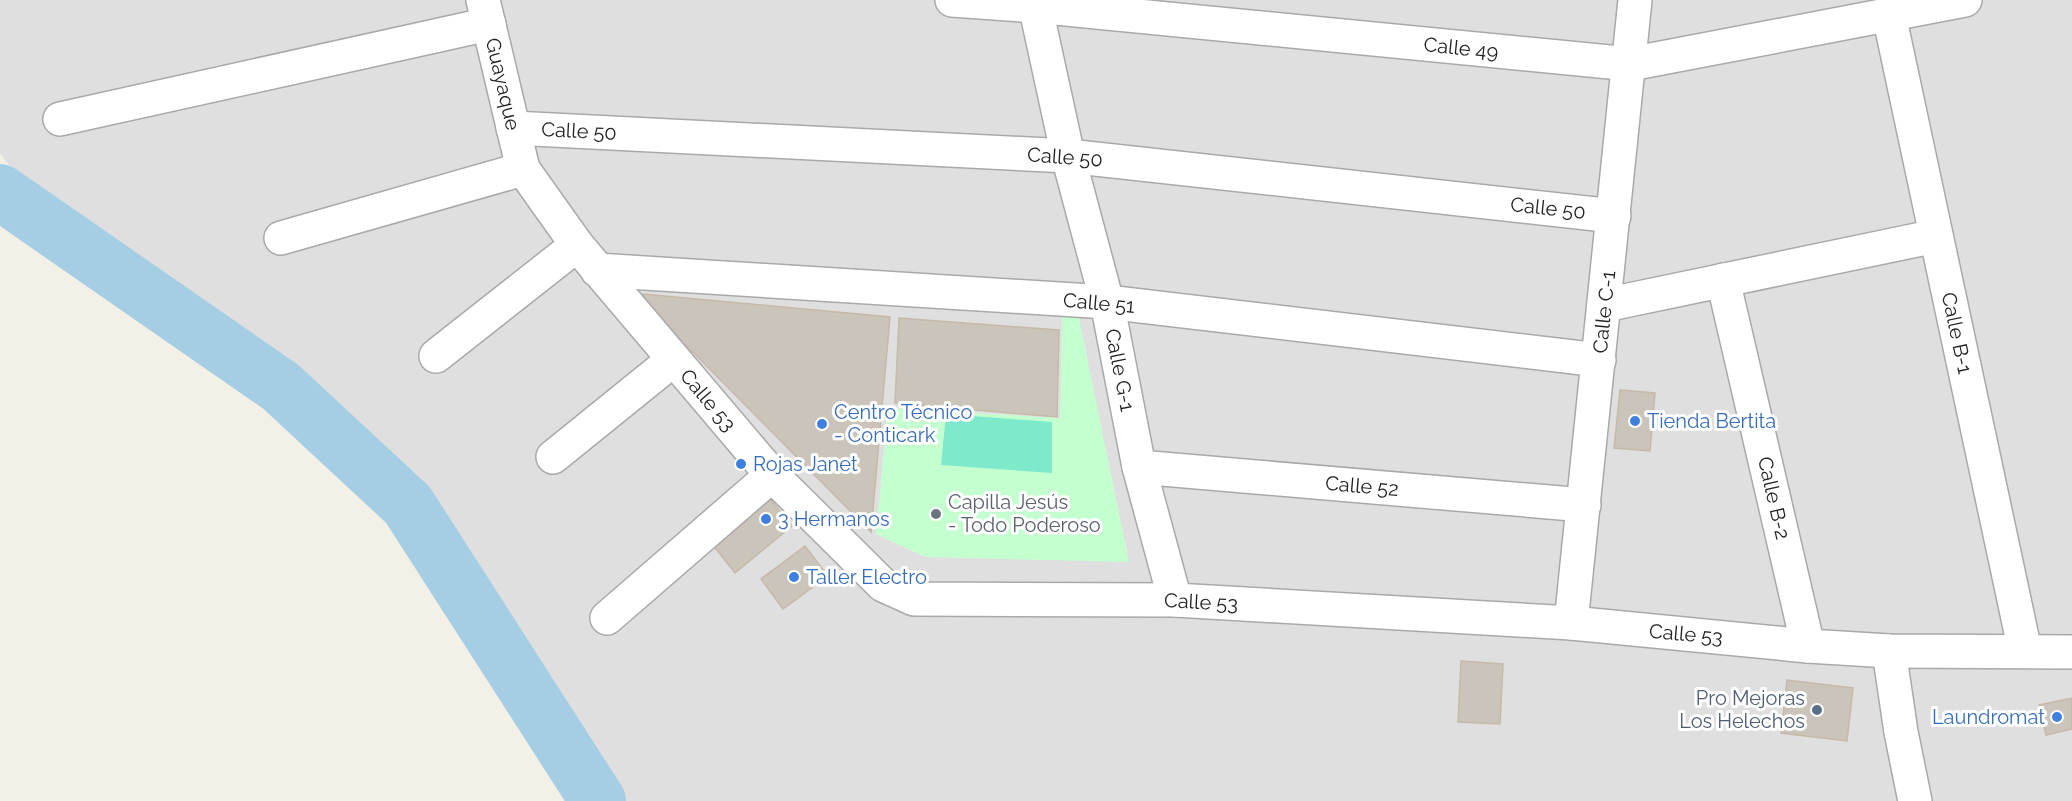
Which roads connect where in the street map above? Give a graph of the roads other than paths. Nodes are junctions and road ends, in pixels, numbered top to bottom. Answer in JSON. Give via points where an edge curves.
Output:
{"nodes":[{"id":1,"x":952,"y":0,"type":"edge"},
{"id":2,"x":1635,"y":0,"type":"edge"},
{"id":3,"x":1965,"y":0,"type":"edge"},
{"id":4,"x":1035,"y":3,"type":"edge"},
{"id":5,"x":486,"y":12,"type":"edge"},
{"id":6,"x":1888,"y":15,"type":"junction"},
{"id":7,"x":1630,"y":64,"type":"junction"},
{"id":8,"x":60,"y":119,"type":"dead end"},
{"id":9,"x":513,"y":128,"type":"junction"},
{"id":10,"x":1068,"y":156,"type":"junction"},
{"id":11,"x":523,"y":169,"type":"junction"},
{"id":12,"x":1614,"y":216,"type":"junction"},
{"id":13,"x":1936,"y":236,"type":"junction"},
{"id":14,"x":281,"y":238,"type":"dead end"},
{"id":15,"x":587,"y":258,"type":"junction"},
{"id":16,"x":1724,"y":280,"type":"junction"},
{"id":17,"x":1107,"y":302,"type":"junction"},
{"id":18,"x":1605,"y":305,"type":"junction"},
{"id":19,"x":436,"y":356,"type":"dead end"},
{"id":20,"x":673,"y":360,"type":"junction"},
{"id":21,"x":1599,"y":360,"type":"junction"},
{"id":22,"x":553,"y":457,"type":"dead end"},
{"id":23,"x":1139,"y":467,"type":"junction"},
{"id":24,"x":772,"y":475,"type":"junction"},
{"id":25,"x":1584,"y":505,"type":"junction"},
{"id":26,"x":1175,"y":600,"type":"junction"},
{"id":27,"x":607,"y":618,"type":"dead end"},
{"id":28,"x":1571,"y":623,"type":"junction"},
{"id":29,"x":1808,"y":646,"type":"junction"},
{"id":30,"x":1889,"y":651,"type":"junction"},
{"id":31,"x":2025,"y":651,"type":"junction"},
{"id":32,"x":2072,"y":652,"type":"edge"},
{"id":33,"x":1915,"y":801,"type":"edge"}],
"edges":[{"from":1,"to":4,"type":"street","name":"Calle 49"},
{"from":2,"to":7,"type":"street","name":"Calle C-1"},
{"from":3,"to":6,"type":"street","name":"Calle 49"},
{"from":4,"to":7,"type":"street","name":"Calle 49"},
{"from":4,"to":10,"type":"street","name":"Calle G-1"},
{"from":5,"to":8,"type":"street"},
{"from":5,"to":9,"type":"street","name":"Guayaque"},
{"from":6,"to":7,"type":"street","name":"Calle 49"},
{"from":6,"to":13,"type":"street","name":"Calle B-1"},
{"from":7,"to":12,"type":"street","name":"Calle C-1"},
{"from":9,"to":10,"type":"street","name":"Calle 50"},
{"from":9,"to":11,"type":"street","name":"Guayaque"},
{"from":10,"to":12,"type":"street","name":"Calle 50"},
{"from":10,"to":17,"type":"street","name":"Calle G-1"},
{"from":11,"to":14,"type":"street"},
{"from":11,"to":15,"type":"street","name":"Calle 53"},
{"from":12,"to":18,"type":"street","name":"Calle C-1"},
{"from":13,"to":16,"type":"street"},
{"from":13,"to":31,"type":"street","name":"Calle B-1"},
{"from":15,"to":17,"type":"street","name":"Calle 51"},
{"from":15,"to":19,"type":"street"},
{"from":15,"to":20,"type":"street","name":"Calle 53"},
{"from":16,"to":18,"type":"street"},
{"from":16,"to":29,"type":"street","name":"Calle B-2"},
{"from":17,"to":21,"type":"street","name":"Calle 51"},
{"from":17,"to":23,"type":"street","name":"Calle G-1"},
{"from":18,"to":21,"type":"street","name":"Calle C-1"},
{"from":20,"to":22,"type":"street"},
{"from":20,"to":24,"type":"street","name":"Calle 53"},
{"from":21,"to":25,"type":"street","name":"Calle C-1"},
{"from":23,"to":25,"type":"street","name":"Calle 52"},
{"from":23,"to":26,"type":"street","name":"Calle G-1"},
{"from":24,"to":26,"type":"street","name":"Calle 53","via":[[883,585],[914,599]]},
{"from":24,"to":27,"type":"street"},
{"from":25,"to":28,"type":"street","name":"Calle C-1"},
{"from":26,"to":28,"type":"street","name":"Calle 53"},
{"from":28,"to":29,"type":"street","name":"Calle 53"},
{"from":29,"to":30,"type":"street","name":"Calle 53"},
{"from":30,"to":31,"type":"street","name":"Calle 53"},
{"from":30,"to":33,"type":"street"},
{"from":31,"to":32,"type":"street","name":"Calle 53"}]}
